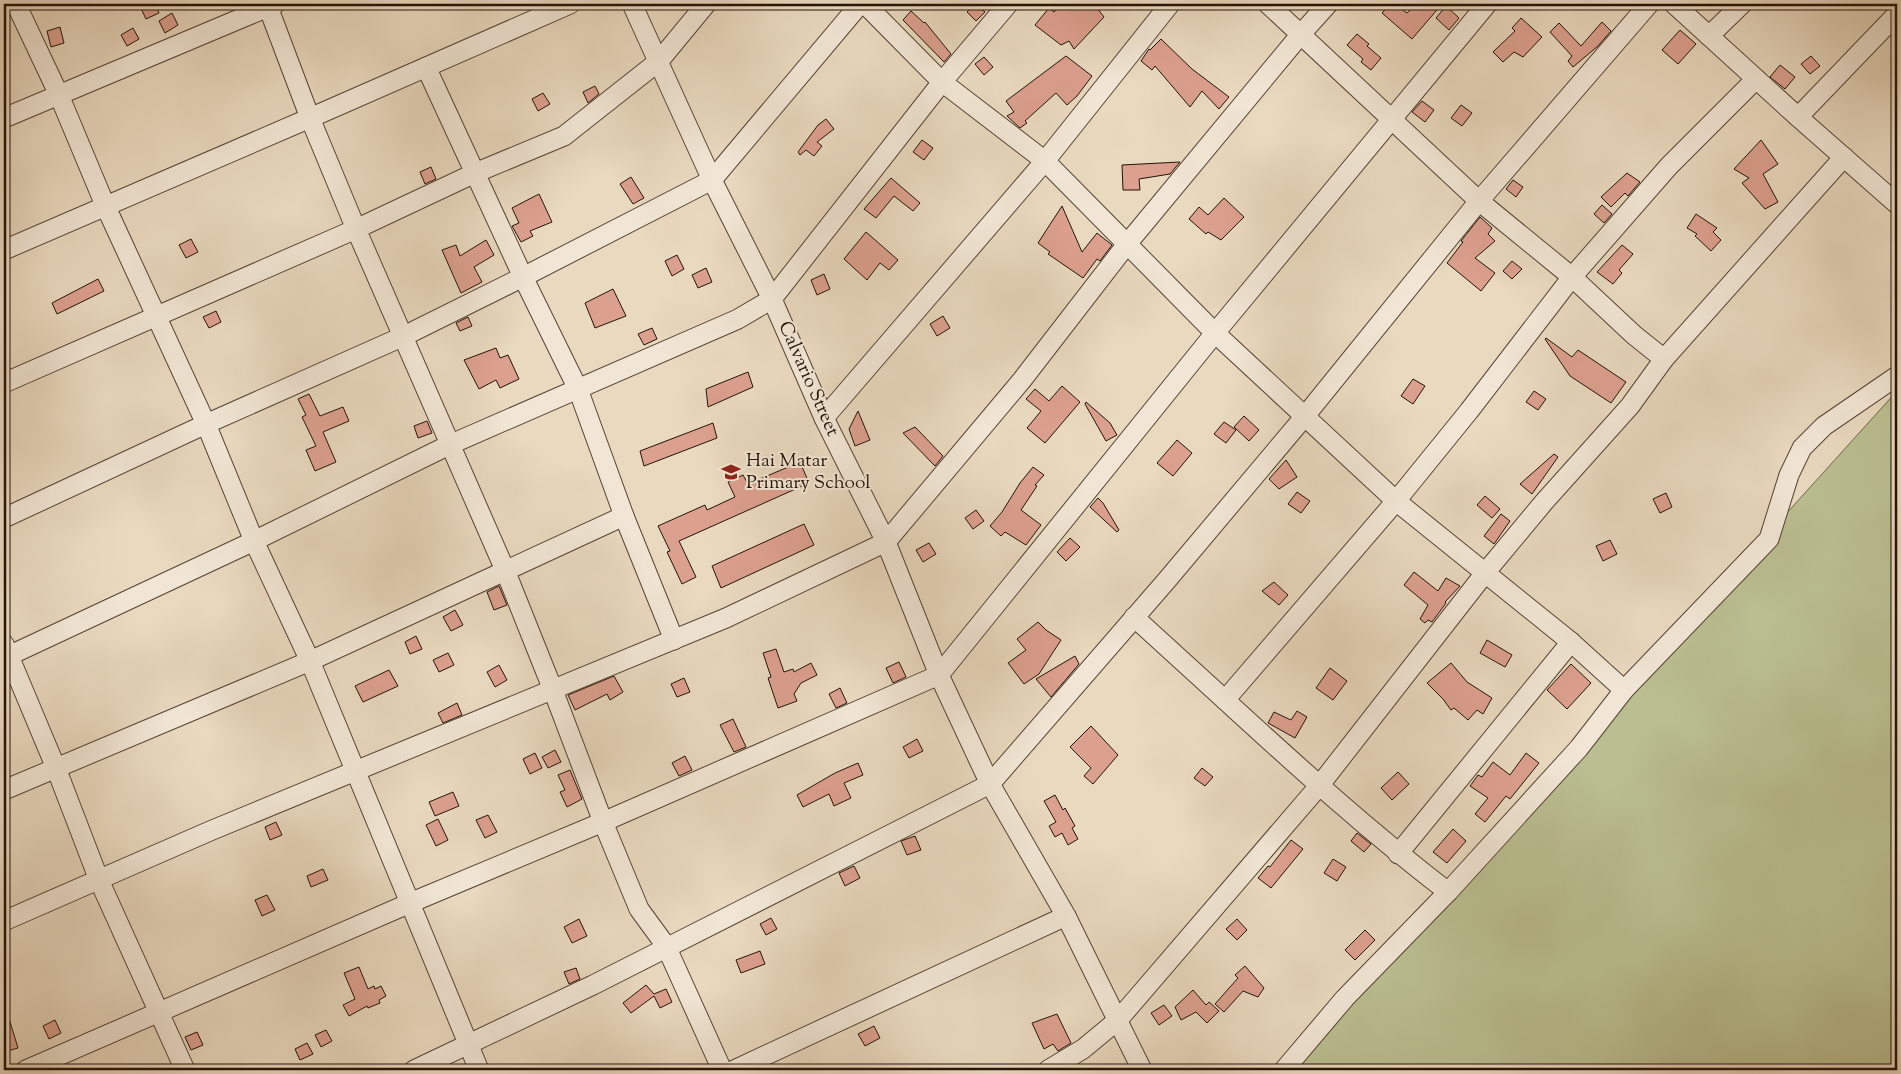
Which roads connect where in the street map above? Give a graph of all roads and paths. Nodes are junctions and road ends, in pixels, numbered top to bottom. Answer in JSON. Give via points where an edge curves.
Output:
{"nodes":[{"id":1,"x":16,"y":4,"type":"edge"},
{"id":2,"x":570,"y":4,"type":"edge"},
{"id":3,"x":632,"y":4,"type":"edge"},
{"id":4,"x":706,"y":4,"type":"edge"},
{"id":5,"x":860,"y":4,"type":"edge"},
{"id":6,"x":865,"y":4,"type":"edge"},
{"id":7,"x":1008,"y":4,"type":"edge"},
{"id":8,"x":1170,"y":4,"type":"edge"},
{"id":9,"x":1268,"y":4,"type":"edge"},
{"id":10,"x":1328,"y":4,"type":"edge"},
{"id":11,"x":1487,"y":4,"type":"edge"},
{"id":12,"x":1649,"y":4,"type":"edge"},
{"id":13,"x":1674,"y":4,"type":"edge"},
{"id":14,"x":1742,"y":4,"type":"edge"},
{"id":15,"x":270,"y":5,"type":"edge"},
{"id":16,"x":1897,"y":14,"type":"edge"},
{"id":17,"x":1301,"y":34,"type":"junction"},
{"id":18,"x":1708,"y":36,"type":"junction"},
{"id":19,"x":659,"y":62,"type":"junction"},
{"id":20,"x":426,"y":67,"type":"junction"},
{"id":21,"x":1756,"y":79,"type":"junction"},
{"id":22,"x":942,"y":82,"type":"junction"},
{"id":23,"x":59,"y":95,"type":"junction"},
{"id":24,"x":4,"y":118,"type":"edge"},
{"id":25,"x":310,"y":118,"type":"junction"},
{"id":26,"x":1392,"y":118,"type":"junction"},
{"id":27,"x":1798,"y":118,"type":"junction"},
{"id":28,"x":1844,"y":157,"type":"junction"},
{"id":29,"x":1045,"y":161,"type":"junction"},
{"id":30,"x":475,"y":173,"type":"junction"},
{"id":31,"x":712,"y":180,"type":"junction"},
{"id":32,"x":1479,"y":201,"type":"junction"},
{"id":33,"x":1896,"y":202,"type":"edge"},
{"id":34,"x":104,"y":205,"type":"junction"},
{"id":35,"x":356,"y":229,"type":"junction"},
{"id":36,"x":1127,"y":244,"type":"junction"},
{"id":37,"x":4,"y":250,"type":"edge"},
{"id":38,"x":523,"y":277,"type":"junction"},
{"id":39,"x":1572,"y":277,"type":"junction"},
{"id":40,"x":772,"y":299,"type":"junction"},
{"id":41,"x":157,"y":317,"type":"junction"},
{"id":42,"x":1215,"y":333,"type":"junction"},
{"id":43,"x":404,"y":336,"type":"junction"},
{"id":44,"x":1664,"y":359,"type":"junction"},
{"id":45,"x":1897,"y":376,"type":"edge"},
{"id":46,"x":4,"y":383,"type":"edge"},
{"id":47,"x":578,"y":390,"type":"junction"},
{"id":48,"x":1304,"y":416,"type":"junction"},
{"id":49,"x":824,"y":418,"type":"junction"},
{"id":50,"x":206,"y":424,"type":"junction"},
{"id":51,"x":449,"y":445,"type":"junction"},
{"id":52,"x":1396,"y":500,"type":"junction"},
{"id":53,"x":624,"y":516,"type":"junction"},
{"id":54,"x":4,"y":518,"type":"edge"},
{"id":55,"x":254,"y":541,"type":"junction"},
{"id":56,"x":886,"y":542,"type":"junction"},
{"id":57,"x":505,"y":570,"type":"junction"},
{"id":58,"x":1485,"y":573,"type":"junction"},
{"id":59,"x":1134,"y":617,"type":"junction"},
{"id":60,"x":674,"y":640,"type":"junction"},
{"id":61,"x":1571,"y":642,"type":"junction"},
{"id":62,"x":5,"y":652,"type":"edge"},
{"id":63,"x":310,"y":661,"type":"junction"},
{"id":64,"x":939,"y":675,"type":"junction"},
{"id":65,"x":553,"y":690,"type":"junction"},
{"id":66,"x":1624,"y":690,"type":"junction"},
{"id":67,"x":1225,"y":700,"type":"junction"},
{"id":68,"x":56,"y":768,"type":"junction"},
{"id":69,"x":356,"y":771,"type":"junction"},
{"id":70,"x":990,"y":784,"type":"junction"},
{"id":71,"x":1319,"y":786,"type":"junction"},
{"id":72,"x":4,"y":790,"type":"edge"},
{"id":73,"x":603,"y":822,"type":"junction"},
{"id":74,"x":1398,"y":854,"type":"junction"},
{"id":75,"x":99,"y":880,"type":"junction"},
{"id":76,"x":1448,"y":892,"type":"junction"},
{"id":77,"x":410,"y":903,"type":"junction"},
{"id":78,"x":1066,"y":916,"type":"junction"},
{"id":79,"x":4,"y":921,"type":"edge"},
{"id":80,"x":666,"y":946,"type":"junction"},
{"id":81,"x":159,"y":1013,"type":"junction"},
{"id":82,"x":1118,"y":1020,"type":"junction"},
{"id":83,"x":468,"y":1045,"type":"junction"},
{"id":84,"x":26,"y":1070,"type":"edge"},
{"id":85,"x":185,"y":1070,"type":"edge"},
{"id":86,"x":414,"y":1070,"type":"edge"},
{"id":87,"x":479,"y":1070,"type":"edge"},
{"id":88,"x":722,"y":1070,"type":"edge"},
{"id":89,"x":734,"y":1070,"type":"edge"},
{"id":90,"x":1048,"y":1070,"type":"edge"},
{"id":91,"x":1142,"y":1070,"type":"edge"},
{"id":92,"x":1284,"y":1070,"type":"edge"}],
"edges":[{"from":1,"to":23,"type":"street"},
{"from":2,"to":20,"type":"street"},
{"from":3,"to":19,"type":"street","name":"Calvario Street"},
{"from":4,"to":19,"type":"street"},
{"from":5,"to":31,"type":"street"},
{"from":6,"to":22,"type":"street"},
{"from":7,"to":22,"type":"street"},
{"from":8,"to":29,"type":"street"},
{"from":9,"to":17,"type":"street"},
{"from":10,"to":17,"type":"street"},
{"from":11,"to":26,"type":"street"},
{"from":12,"to":32,"type":"street"},
{"from":13,"to":18,"type":"street"},
{"from":14,"to":18,"type":"street"},
{"from":15,"to":23,"type":"street"},
{"from":15,"to":25,"type":"street"},
{"from":16,"to":27,"type":"street"},
{"from":17,"to":26,"type":"street"},
{"from":17,"to":36,"type":"street"},
{"from":18,"to":21,"type":"street"},
{"from":19,"to":30,"type":"street","via":[[564,136]]},
{"from":19,"to":31,"type":"street","name":"Calvario Street"},
{"from":20,"to":25,"type":"street"},
{"from":20,"to":30,"type":"street"},
{"from":21,"to":27,"type":"street"},
{"from":21,"to":39,"type":"street","via":[[1669,166]]},
{"from":22,"to":29,"type":"street"},
{"from":22,"to":40,"type":"street"},
{"from":23,"to":24,"type":"street"},
{"from":23,"to":34,"type":"street"},
{"from":25,"to":34,"type":"street"},
{"from":25,"to":35,"type":"street"},
{"from":26,"to":32,"type":"street"},
{"from":26,"to":42,"type":"street"},
{"from":27,"to":28,"type":"street"},
{"from":28,"to":33,"type":"street"},
{"from":28,"to":44,"type":"street"},
{"from":29,"to":36,"type":"street"},
{"from":29,"to":49,"type":"street"},
{"from":30,"to":35,"type":"street"},
{"from":30,"to":38,"type":"street"},
{"from":31,"to":38,"type":"street"},
{"from":31,"to":40,"type":"street","name":"Calvario Street"},
{"from":32,"to":39,"type":"street"},
{"from":32,"to":48,"type":"street"},
{"from":34,"to":37,"type":"street"},
{"from":34,"to":41,"type":"street"},
{"from":35,"to":41,"type":"street"},
{"from":35,"to":43,"type":"street"},
{"from":36,"to":42,"type":"street"},
{"from":36,"to":56,"type":"street","via":[[1022,380]]},
{"from":38,"to":43,"type":"street"},
{"from":38,"to":47,"type":"street"},
{"from":39,"to":44,"type":"street"},
{"from":39,"to":52,"type":"street"},
{"from":40,"to":47,"type":"street","via":[[738,319]]},
{"from":40,"to":49,"type":"street","name":"Calvario Street"},
{"from":41,"to":46,"type":"street"},
{"from":41,"to":50,"type":"street"},
{"from":42,"to":48,"type":"street"},
{"from":42,"to":64,"type":"street"},
{"from":43,"to":50,"type":"street"},
{"from":43,"to":51,"type":"street"},
{"from":44,"to":58,"type":"street","via":[[1630,406]]},
{"from":45,"to":66,"type":"street","via":[[1824,426],[1802,448],[1789,474],[1769,540]]},
{"from":47,"to":51,"type":"street"},
{"from":47,"to":53,"type":"street"},
{"from":48,"to":52,"type":"street"},
{"from":48,"to":59,"type":"street"},
{"from":49,"to":56,"type":"street","name":"Calvario Street"},
{"from":50,"to":54,"type":"street"},
{"from":50,"to":55,"type":"street"},
{"from":51,"to":55,"type":"street"},
{"from":51,"to":57,"type":"street"},
{"from":52,"to":58,"type":"street"},
{"from":52,"to":67,"type":"street"},
{"from":53,"to":57,"type":"street"},
{"from":53,"to":60,"type":"street"},
{"from":55,"to":62,"type":"street"},
{"from":55,"to":63,"type":"street"},
{"from":56,"to":60,"type":"street"},
{"from":56,"to":64,"type":"street","name":"Calvario Street"},
{"from":57,"to":63,"type":"street"},
{"from":57,"to":65,"type":"street"},
{"from":58,"to":61,"type":"street"},
{"from":58,"to":71,"type":"street"},
{"from":59,"to":67,"type":"street"},
{"from":59,"to":70,"type":"street"},
{"from":60,"to":65,"type":"street"},
{"from":61,"to":66,"type":"street"},
{"from":61,"to":74,"type":"street"},
{"from":62,"to":68,"type":"street"},
{"from":63,"to":68,"type":"street"},
{"from":63,"to":69,"type":"street"},
{"from":64,"to":70,"type":"street","name":"Calvario Street"},
{"from":64,"to":73,"type":"street"},
{"from":65,"to":69,"type":"street"},
{"from":65,"to":73,"type":"street"},
{"from":66,"to":76,"type":"street","via":[[1579,748]]},
{"from":67,"to":71,"type":"street"},
{"from":68,"to":72,"type":"street"},
{"from":68,"to":75,"type":"street"},
{"from":69,"to":75,"type":"street"},
{"from":69,"to":77,"type":"street"},
{"from":70,"to":78,"type":"street","name":"Calvario Street"},
{"from":70,"to":80,"type":"street"},
{"from":71,"to":74,"type":"street"},
{"from":71,"to":82,"type":"street"},
{"from":73,"to":77,"type":"street"},
{"from":73,"to":80,"type":"street","via":[[639,909]]},
{"from":74,"to":76,"type":"street"},
{"from":75,"to":79,"type":"street"},
{"from":75,"to":81,"type":"street"},
{"from":76,"to":92,"type":"street","via":[[1345,998]]},
{"from":77,"to":81,"type":"street"},
{"from":77,"to":83,"type":"street"},
{"from":78,"to":82,"type":"street","name":"Calvario Street"},
{"from":78,"to":89,"type":"street"},
{"from":80,"to":83,"type":"street"},
{"from":80,"to":88,"type":"street"},
{"from":81,"to":84,"type":"street"},
{"from":81,"to":85,"type":"street"},
{"from":82,"to":90,"type":"street","via":[[1083,1049]]},
{"from":82,"to":91,"type":"street","name":"Calvario Street"},
{"from":83,"to":86,"type":"street"},
{"from":83,"to":87,"type":"street"}]}
